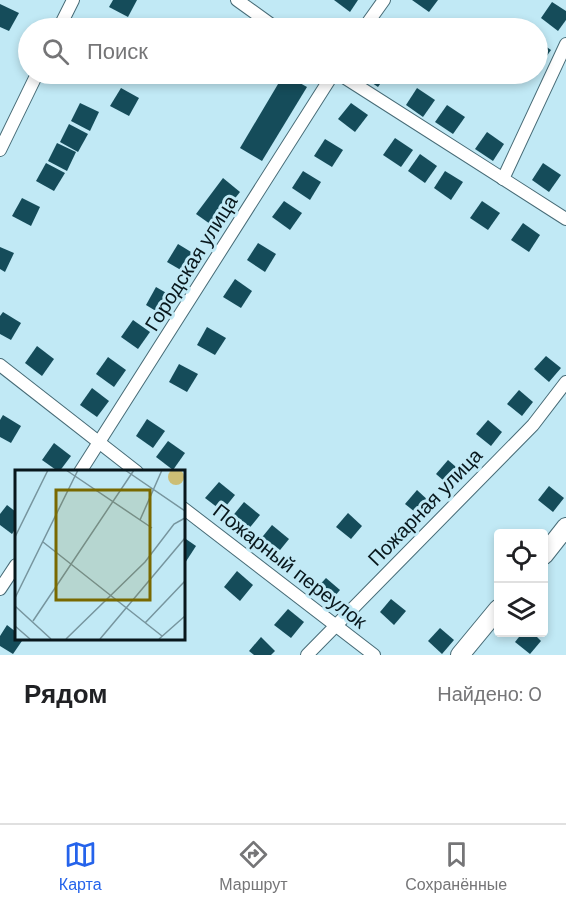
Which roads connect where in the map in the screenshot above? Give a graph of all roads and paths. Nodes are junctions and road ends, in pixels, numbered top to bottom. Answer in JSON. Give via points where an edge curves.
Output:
{"nodes":[{"id":1,"x":73,"y":0,"type":"edge"},
{"id":2,"x":237,"y":0,"type":"edge"},
{"id":3,"x":384,"y":0,"type":"edge"},
{"id":4,"x":64,"y":18,"type":"edge"},
{"id":5,"x":262,"y":18,"type":"edge"},
{"id":6,"x":371,"y":18,"type":"edge"},
{"id":7,"x":566,"y":44,"type":"edge"},
{"id":8,"x":548,"y":83,"type":"edge"},
{"id":9,"x":32,"y":84,"type":"edge"},
{"id":10,"x":327,"y":84,"type":"edge"},
{"id":11,"x":355,"y":84,"type":"edge"},
{"id":12,"x":547,"y":84,"type":"edge"},
{"id":13,"x":0,"y":150,"type":"edge"},
{"id":14,"x":503,"y":179,"type":"junction"},
{"id":15,"x":566,"y":219,"type":"edge"},
{"id":16,"x":0,"y":365,"type":"edge"},
{"id":17,"x":566,"y":382,"type":"edge"},
{"id":18,"x":100,"y":443,"type":"junction"},
{"id":19,"x":81,"y":470,"type":"edge"},
{"id":20,"x":134,"y":470,"type":"edge"},
{"id":21,"x":184,"y":509,"type":"edge"},
{"id":22,"x":566,"y":527,"type":"edge"},
{"id":23,"x":548,"y":549,"type":"edge"},
{"id":24,"x":15,"y":566,"type":"edge"},
{"id":25,"x":0,"y":588,"type":"edge"},
{"id":26,"x":494,"y":614,"type":"edge"},
{"id":27,"x":335,"y":627,"type":"junction"},
{"id":28,"x":307,"y":655,"type":"edge"},
{"id":29,"x":374,"y":655,"type":"edge"},
{"id":30,"x":460,"y":655,"type":"edge"}],
"edges":[{"from":1,"to":4,"type":"street"},
{"from":2,"to":5,"type":"street"},
{"from":3,"to":6,"type":"street"},
{"from":7,"to":8,"type":"street"},
{"from":9,"to":13,"type":"street"},
{"from":10,"to":18,"type":"street","name":"Городская улица"},
{"from":11,"to":14,"type":"street"},
{"from":12,"to":14,"type":"street"},
{"from":14,"to":15,"type":"street"},
{"from":16,"to":18,"type":"street"},
{"from":17,"to":27,"type":"street","name":"Пожарная улица","via":[[533,425]]},
{"from":18,"to":19,"type":"street","name":"Городская улица"},
{"from":18,"to":20,"type":"street"},
{"from":21,"to":27,"type":"street","name":"Пожарный переулок"},
{"from":22,"to":23,"type":"street"},
{"from":24,"to":25,"type":"street"},
{"from":26,"to":30,"type":"street"},
{"from":27,"to":28,"type":"street","name":"Пожарная улица"},
{"from":27,"to":29,"type":"street","name":"Пожарный переулок"}]}
